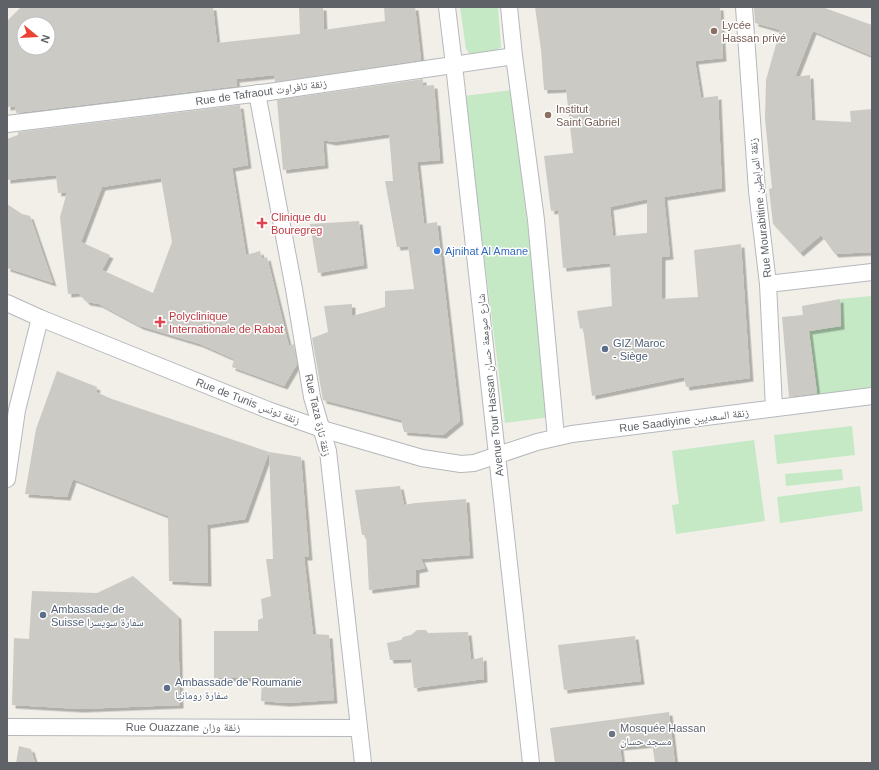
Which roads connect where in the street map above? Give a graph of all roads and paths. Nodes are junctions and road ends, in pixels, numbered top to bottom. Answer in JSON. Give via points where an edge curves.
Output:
{"nodes":[{"id":1,"x":447,"y":7,"type":"edge"},
{"id":2,"x":509,"y":7,"type":"edge"},
{"id":3,"x":744,"y":7,"type":"edge"},
{"id":4,"x":514,"y":56,"type":"junction"},
{"id":5,"x":454,"y":65,"type":"junction"},
{"id":6,"x":257,"y":93,"type":"junction"},
{"id":7,"x":7,"y":124,"type":"edge"},
{"id":8,"x":872,"y":272,"type":"edge"},
{"id":9,"x":768,"y":284,"type":"junction"},
{"id":10,"x":7,"y":303,"type":"edge"},
{"id":11,"x":40,"y":318,"type":"junction"},
{"id":12,"x":872,"y":396,"type":"edge"},
{"id":13,"x":774,"y":408,"type":"junction"},
{"id":14,"x":322,"y":429,"type":"junction"},
{"id":15,"x":556,"y":437,"type":"junction"},
{"id":16,"x":498,"y":455,"type":"junction"},
{"id":17,"x":7,"y":479,"type":"edge"},
{"id":18,"x":7,"y":727,"type":"edge"},
{"id":19,"x":359,"y":728,"type":"junction"},
{"id":20,"x":363,"y":763,"type":"edge"},
{"id":21,"x":531,"y":763,"type":"edge"}],
"edges":[{"from":1,"to":5,"type":"street","name":"Avenue Tour Hassan شارع صومعة حسان"},
{"from":2,"to":4,"type":"street"},
{"from":3,"to":9,"type":"street","name":"Rue Mourabitine زنقة المرابطين","via":[[757,191]]},
{"from":4,"to":5,"type":"street","name":"Rue de Tafraout زنقة تافراوت"},
{"from":4,"to":15,"type":"street","via":[[536,220]]},
{"from":5,"to":6,"type":"street","name":"Rue de Tafraout زنقة تافراوت"},
{"from":5,"to":16,"type":"street","name":"Avenue Tour Hassan شارع صومعة حسان"},
{"from":6,"to":7,"type":"street","name":"Rue de Tafraout زنقة تافراوت"},
{"from":6,"to":14,"type":"street","name":"Rue Taza زنقة تازة","via":[[312,397]]},
{"from":8,"to":9,"type":"street"},
{"from":9,"to":13,"type":"street","name":"Rue Mourabitine زنقة المرابطين"},
{"from":10,"to":11,"type":"street","name":"Rue de Tunis زنقة تونس"},
{"from":11,"to":14,"type":"street","name":"Rue de Tunis زنقة تونس","via":[[268,410]]},
{"from":11,"to":17,"type":"street","via":[[17,410]]},
{"from":12,"to":13,"type":"street","name":"Rue Saadiyine زنقة السعديين"},
{"from":13,"to":15,"type":"street","name":"Rue Saadiyine زنقة السعديين"},
{"from":14,"to":16,"type":"street","name":"Rue de Tunis زنقة تونس","via":[[415,456],[450,462],[474,463]]},
{"from":14,"to":19,"type":"street","name":"Rue Taza زنقة تازة","via":[[328,451]]},
{"from":15,"to":16,"type":"street","name":"Rue Saadiyine زنقة السعديين"},
{"from":16,"to":21,"type":"street","name":"Avenue Tour Hassan شارع صومعة حسان"},
{"from":18,"to":19,"type":"street","name":"Rue Ouazzane زنقة وزان"},
{"from":19,"to":20,"type":"street","name":"Rue Taza زنقة تازة"}]}
